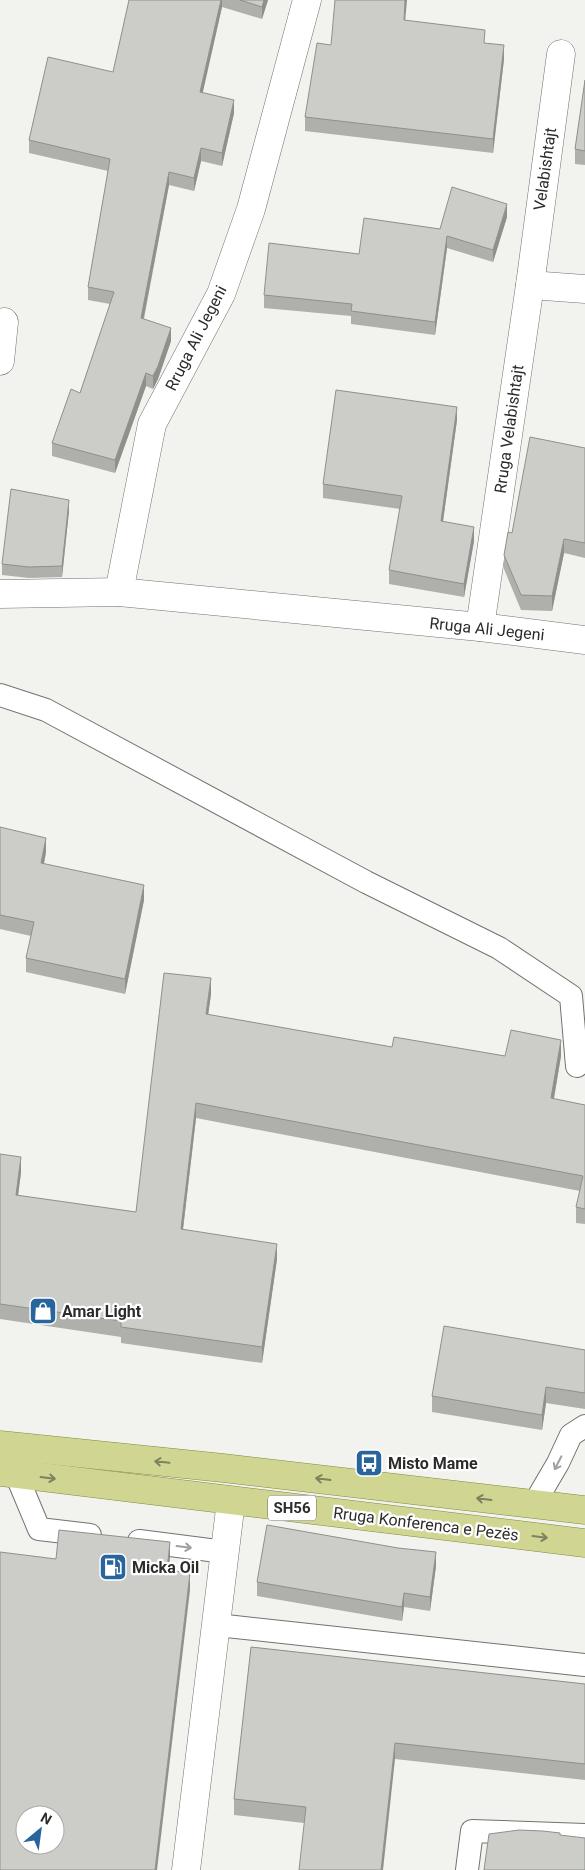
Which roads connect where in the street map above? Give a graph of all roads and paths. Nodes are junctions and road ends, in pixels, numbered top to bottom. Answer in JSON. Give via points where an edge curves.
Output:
{"nodes":[{"id":1,"x":307,"y":0,"type":"edge"},
{"id":2,"x":561,"y":54,"type":"dead end"},
{"id":3,"x":530,"y":285,"type":"junction"},
{"id":4,"x":585,"y":289,"type":"edge"},
{"id":5,"x":4,"y":322,"type":"dead end"},
{"id":6,"x":0,"y":361,"type":"edge"},
{"id":7,"x":119,"y":592,"type":"junction"},
{"id":8,"x":0,"y":594,"type":"edge"},
{"id":9,"x":480,"y":627,"type":"junction"},
{"id":10,"x":585,"y":640,"type":"edge"},
{"id":11,"x":0,"y":695,"type":"edge"},
{"id":12,"x":577,"y":1066,"type":"dead end"},
{"id":13,"x":585,"y":1426,"type":"edge"},
{"id":14,"x":0,"y":1445,"type":"edge"},
{"id":15,"x":8,"y":1473,"type":"edge"},
{"id":16,"x":231,"y":1500,"type":"junction"},
{"id":17,"x":534,"y":1504,"type":"junction"},
{"id":18,"x":585,"y":1510,"type":"edge"},
{"id":19,"x":585,"y":1542,"type":"edge"},
{"id":20,"x":226,"y":1552,"type":"junction"},
{"id":21,"x":217,"y":1625,"type":"junction"},
{"id":22,"x":585,"y":1665,"type":"edge"},
{"id":23,"x":585,"y":1836,"type":"edge"},
{"id":24,"x":186,"y":1870,"type":"edge"},
{"id":25,"x":468,"y":1870,"type":"edge"}],
"edges":[{"from":1,"to":7,"type":"street","name":"Rruga Ali Jegeni","via":[[251,209],[221,294],[152,424]]},
{"from":2,"to":3,"type":"street","name":"Velabishtajt"},
{"from":3,"to":4,"type":"street"},
{"from":3,"to":9,"type":"street","name":"Rruga Velabishtajt"},
{"from":5,"to":6,"type":"street"},
{"from":7,"to":8,"type":"street","name":"Rruga Ali Jegeni"},
{"from":7,"to":9,"type":"street","name":"Rruga Ali Jegeni"},
{"from":9,"to":10,"type":"street","name":"Rruga Ali Jegeni"},
{"from":11,"to":12,"type":"lane","via":[[46,710],[366,882],[499,948],[571,996]]},
{"from":13,"to":17,"type":"lane","one_way":true,"via":[[571,1435]]},
{"from":17,"to":14,"type":"main road","name":"Rruga Konferenca e Pezës","number":"SH56","one_way":true},
{"from":15,"to":16,"type":"main road","name":"Rruga Konferenca e Pezës","number":"SH56","one_way":true},
{"from":15,"to":20,"type":"lane","one_way":true,"via":[[39,1529]]},
{"from":16,"to":19,"type":"main road","name":"Rruga Konferenca e Pezës","number":"SH56","one_way":true},
{"from":16,"to":20,"type":"street"},
{"from":17,"to":18,"type":"main road","name":"Rruga Konferenca e Pezës","number":"SH56"},
{"from":20,"to":21,"type":"street"},
{"from":21,"to":22,"type":"lane"},
{"from":21,"to":24,"type":"street"},
{"from":23,"to":25,"type":"lane","via":[[472,1831]]}]}
